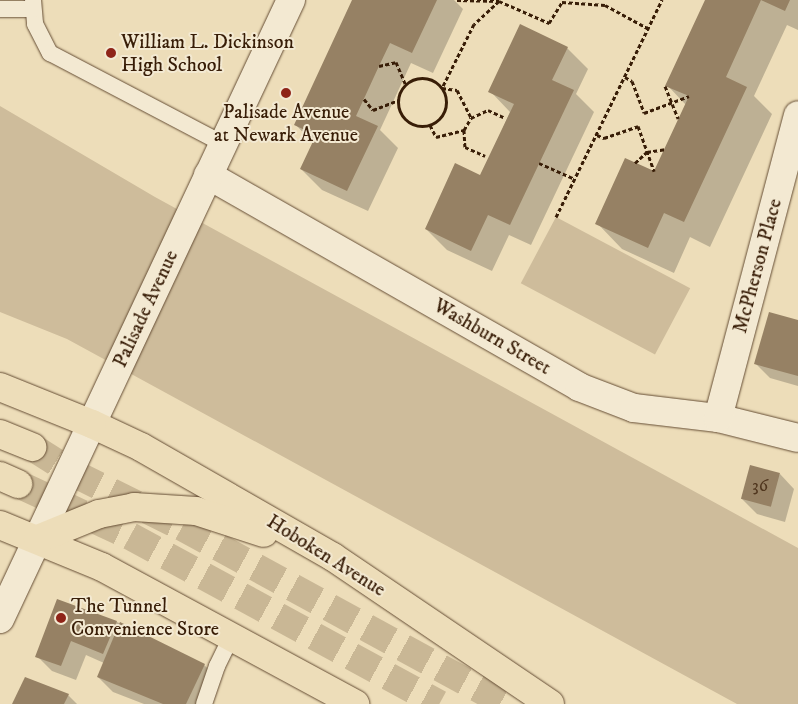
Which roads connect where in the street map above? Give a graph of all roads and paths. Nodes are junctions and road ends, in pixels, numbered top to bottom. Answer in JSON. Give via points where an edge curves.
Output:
{"nodes":[{"id":1,"x":291,"y":0,"type":"edge"},
{"id":2,"x":457,"y":0,"type":"edge"},
{"id":3,"x":662,"y":0,"type":"edge"},
{"id":4,"x":499,"y":1,"type":"edge"},
{"id":5,"x":33,"y":5,"type":"edge"},
{"id":6,"x":0,"y":9,"type":"edge"},
{"id":7,"x":649,"y":29,"type":"junction"},
{"id":8,"x":379,"y":66,"type":"dead end"},
{"id":9,"x":625,"y":78,"type":"junction"},
{"id":10,"x":406,"y":85,"type":"junction"},
{"id":11,"x":666,"y":86,"type":"dead end"},
{"id":12,"x":442,"y":88,"type":"junction"},
{"id":13,"x":689,"y":96,"type":"dead end"},
{"id":14,"x":364,"y":99,"type":"dead end"},
{"id":15,"x":399,"y":100,"type":"junction"},
{"id":16,"x":672,"y":103,"type":"junction"},
{"id":17,"x":798,"y":115,"type":"edge"},
{"id":18,"x":503,"y":117,"type":"dead end"},
{"id":19,"x":471,"y":118,"type":"junction"},
{"id":20,"x":678,"y":119,"type":"dead end"},
{"id":21,"x":430,"y":125,"type":"junction"},
{"id":22,"x":464,"y":130,"type":"junction"},
{"id":23,"x":597,"y":135,"type":"junction"},
{"id":24,"x":223,"y":144,"type":"junction"},
{"id":25,"x":664,"y":148,"type":"dead end"},
{"id":26,"x":647,"y":152,"type":"junction"},
{"id":27,"x":485,"y":156,"type":"dead end"},
{"id":28,"x":635,"y":162,"type":"dead end"},
{"id":29,"x":539,"y":163,"type":"dead end"},
{"id":30,"x":654,"y":171,"type":"dead end"},
{"id":31,"x":575,"y":179,"type":"junction"},
{"id":32,"x":204,"y":184,"type":"junction"},
{"id":33,"x":556,"y":217,"type":"dead end"},
{"id":34,"x":0,"y":387,"type":"edge"},
{"id":35,"x":718,"y":418,"type":"junction"},
{"id":36,"x":92,"y":424,"type":"junction"},
{"id":37,"x":0,"y":434,"type":"edge"},
{"id":38,"x":798,"y":438,"type":"edge"},
{"id":39,"x":32,"y":447,"type":"tunnel mouth"},
{"id":40,"x":0,"y":525,"type":"edge"},
{"id":41,"x":38,"y":539,"type":"junction"},
{"id":42,"x":333,"y":557,"type":"junction"},
{"id":43,"x":0,"y":618,"type":"edge"},
{"id":44,"x":232,"y":635,"type":"junction"},
{"id":45,"x":204,"y":704,"type":"edge"},
{"id":46,"x":355,"y":704,"type":"edge"},
{"id":47,"x":550,"y":704,"type":"edge"}],
"edges":[{"from":1,"to":24,"type":"street","name":"Palisade Avenue"},
{"from":2,"to":4,"type":"path"},
{"from":3,"to":7,"type":"path"},
{"from":4,"to":7,"type":"path","via":[[549,23],[562,2],[604,5]]},
{"from":4,"to":12,"type":"path","via":[[474,24]]},
{"from":5,"to":6,"type":"lane"},
{"from":5,"to":24,"type":"lane","via":[[35,24],[50,52]]},
{"from":7,"to":9,"type":"path"},
{"from":8,"to":10,"type":"path","via":[[396,62]]},
{"from":9,"to":16,"type":"path","via":[[632,81],[644,113]]},
{"from":9,"to":23,"type":"path"},
{"from":10,"to":12,"type":"path","via":[[420,78],[436,82]]},
{"from":10,"to":15,"type":"path"},
{"from":11,"to":16,"type":"path"},
{"from":12,"to":19,"type":"path","via":[[456,90]]},
{"from":12,"to":21,"type":"path","via":[[446,102],[436,122]]},
{"from":13,"to":16,"type":"path"},
{"from":14,"to":15,"type":"path","via":[[373,110]]},
{"from":15,"to":21,"type":"path","via":[[399,108],[408,121]]},
{"from":16,"to":20,"type":"path"},
{"from":17,"to":35,"type":"street","name":"McPherson Place"},
{"from":18,"to":19,"type":"path","via":[[488,110]]},
{"from":19,"to":22,"type":"path"},
{"from":21,"to":22,"type":"path","via":[[436,137]]},
{"from":22,"to":27,"type":"path","via":[[465,147]]},
{"from":23,"to":26,"type":"path","via":[[604,138],[638,126]]},
{"from":23,"to":31,"type":"path"},
{"from":24,"to":32,"type":"street","name":"Palisade Avenue"},
{"from":25,"to":26,"type":"path"},
{"from":26,"to":28,"type":"path"},
{"from":26,"to":30,"type":"path"},
{"from":29,"to":31,"type":"path"},
{"from":31,"to":33,"type":"path"},
{"from":32,"to":35,"type":"street","name":"Washburn Street","via":[[580,387],[634,408]]},
{"from":32,"to":36,"type":"street","name":"Palisade Avenue"},
{"from":34,"to":36,"type":"main road","name":"Hoboken Avenue"},
{"from":35,"to":38,"type":"street","name":"Washburn Street"},
{"from":36,"to":41,"type":"street","name":"Palisade Avenue"},
{"from":36,"to":42,"type":"main road","name":"Hoboken Avenue","via":[[141,447]]},
{"from":37,"to":39,"type":"main road"},
{"from":40,"to":41,"type":"main road"},
{"from":41,"to":42,"type":"main road","via":[[100,514],[134,507],[157,507],[216,515]]},
{"from":41,"to":43,"type":"street","name":"Palisade Avenue"},
{"from":41,"to":44,"type":"main road","via":[[102,567]]},
{"from":42,"to":47,"type":"main road","name":"Hoboken Avenue"},
{"from":44,"to":45,"type":"lane"},
{"from":44,"to":46,"type":"main road"}]}
